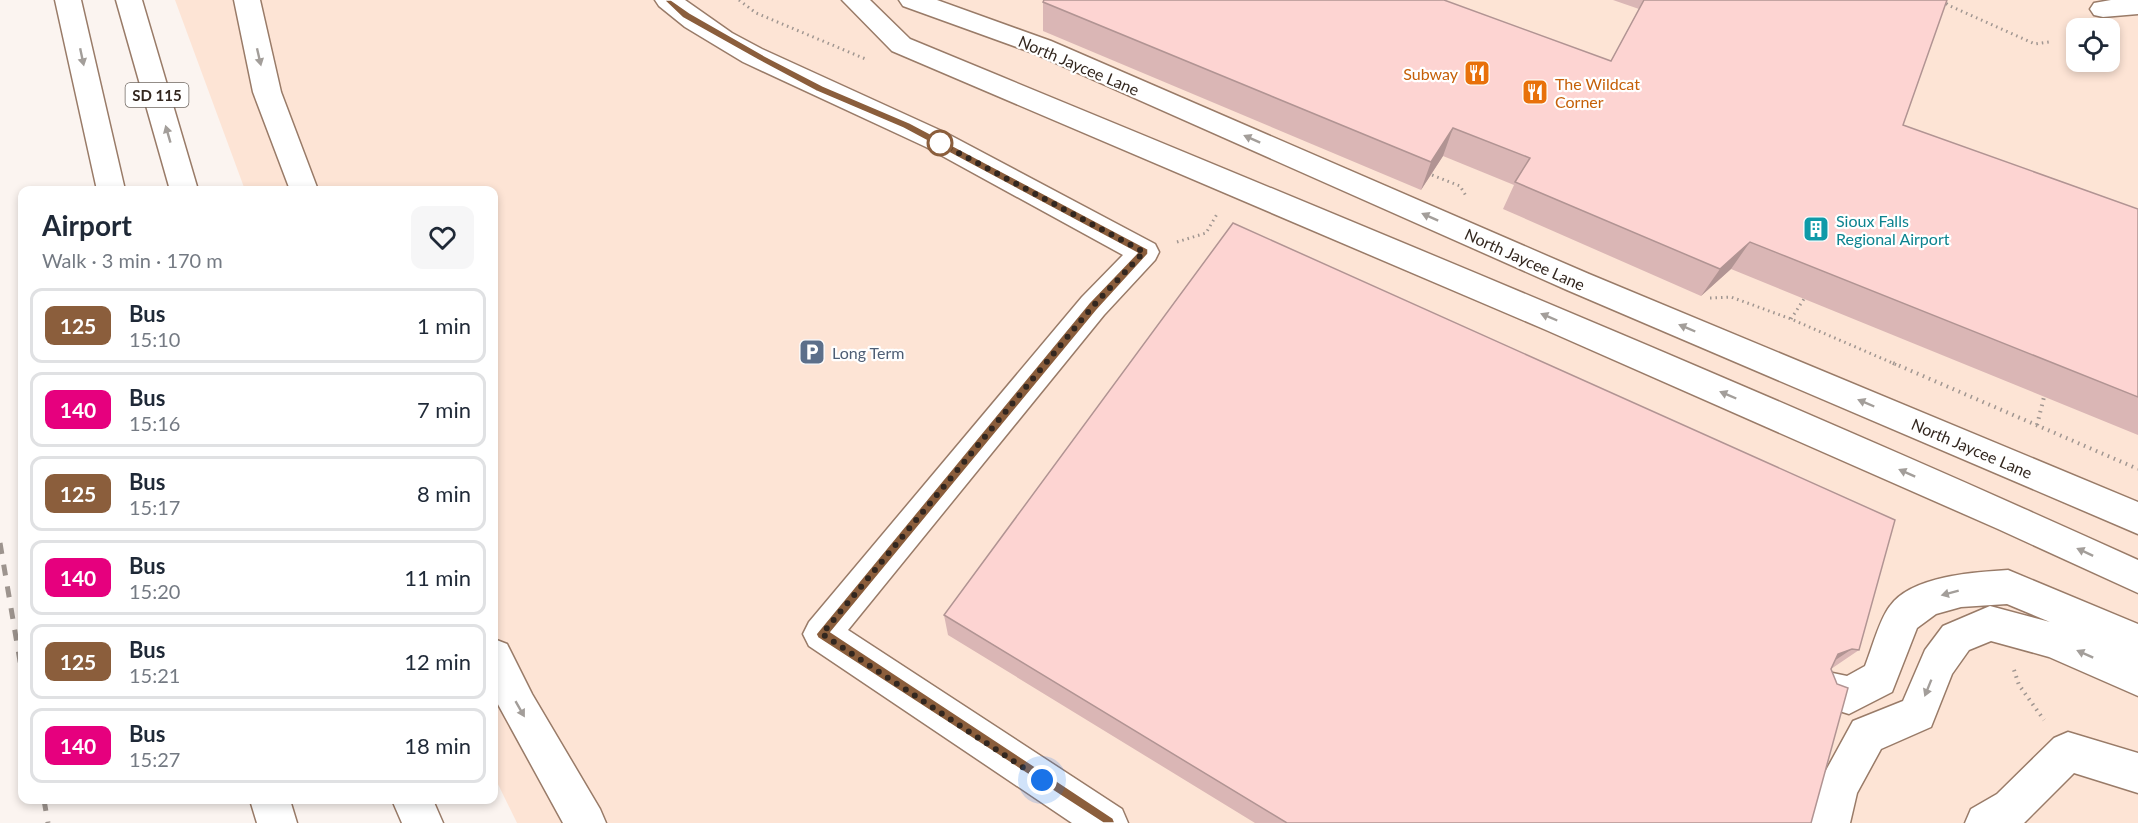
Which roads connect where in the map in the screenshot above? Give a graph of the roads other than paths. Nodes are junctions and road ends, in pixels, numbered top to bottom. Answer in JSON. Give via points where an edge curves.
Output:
{"nodes":[{"id":1,"x":68,"y":0,"type":"edge"},
{"id":2,"x":129,"y":0,"type":"edge"},
{"id":3,"x":247,"y":0,"type":"edge"},
{"id":4,"x":668,"y":0,"type":"edge"},
{"id":5,"x":855,"y":0,"type":"edge"},
{"id":6,"x":912,"y":0,"type":"edge"},
{"id":7,"x":2138,"y":6,"type":"edge"},
{"id":8,"x":2103,"y":9,"type":"dead end"},
{"id":9,"x":110,"y":186,"type":"edge"},
{"id":10,"x":183,"y":186,"type":"edge"},
{"id":11,"x":302,"y":186,"type":"edge"},
{"id":12,"x":2138,"y":518,"type":"edge"},
{"id":13,"x":2138,"y":577,"type":"edge"},
{"id":14,"x":2138,"y":642,"type":"edge"},
{"id":15,"x":498,"y":665,"type":"edge"},
{"id":16,"x":2138,"y":678,"type":"edge"},
{"id":17,"x":1823,"y":689,"type":"edge"},
{"id":18,"x":2138,"y":773,"type":"edge"},
{"id":19,"x":271,"y":804,"type":"edge"},
{"id":20,"x":414,"y":804,"type":"edge"},
{"id":21,"x":277,"y":823,"type":"edge"},
{"id":22,"x":423,"y":823,"type":"edge"},
{"id":23,"x":586,"y":823,"type":"edge"},
{"id":24,"x":1108,"y":823,"type":"edge"},
{"id":25,"x":1830,"y":823,"type":"edge"},
{"id":26,"x":1985,"y":823,"type":"edge"}],
"edges":[{"from":1,"to":9,"type":"main road","one_way":true},
{"from":10,"to":2,"type":"main road","number":"SD 115","one_way":true},
{"from":3,"to":11,"type":"main road","one_way":true,"via":[[267,92]]},
{"from":4,"to":24,"type":"main road","via":[[687,16],[820,89],[906,125],[1144,252],[1093,306],[822,634]]},
{"from":13,"to":5,"type":"main road","one_way":true,"via":[[1568,326],[901,45]]},
{"from":12,"to":6,"type":"main road","name":"North Jaycee Lane","one_way":true,"via":[[1578,282],[1042,47]]},
{"from":7,"to":8,"type":"main road"},
{"from":14,"to":17,"type":"main road","one_way":true,"via":[[2008,587],[1961,590],[1926,600],[1903,617],[1879,679],[1849,695]]},
{"from":15,"to":23,"type":"main road","one_way":true},
{"from":16,"to":25,"type":"main road","one_way":true,"via":[[2054,641],[1990,623],[1956,638],[1938,663],[1917,714],[1867,735],[1838,788]]},
{"from":18,"to":26,"type":"main road","via":[[2068,752],[2011,808]]},
{"from":19,"to":21,"type":"main road"},
{"from":20,"to":22,"type":"main road"}]}
